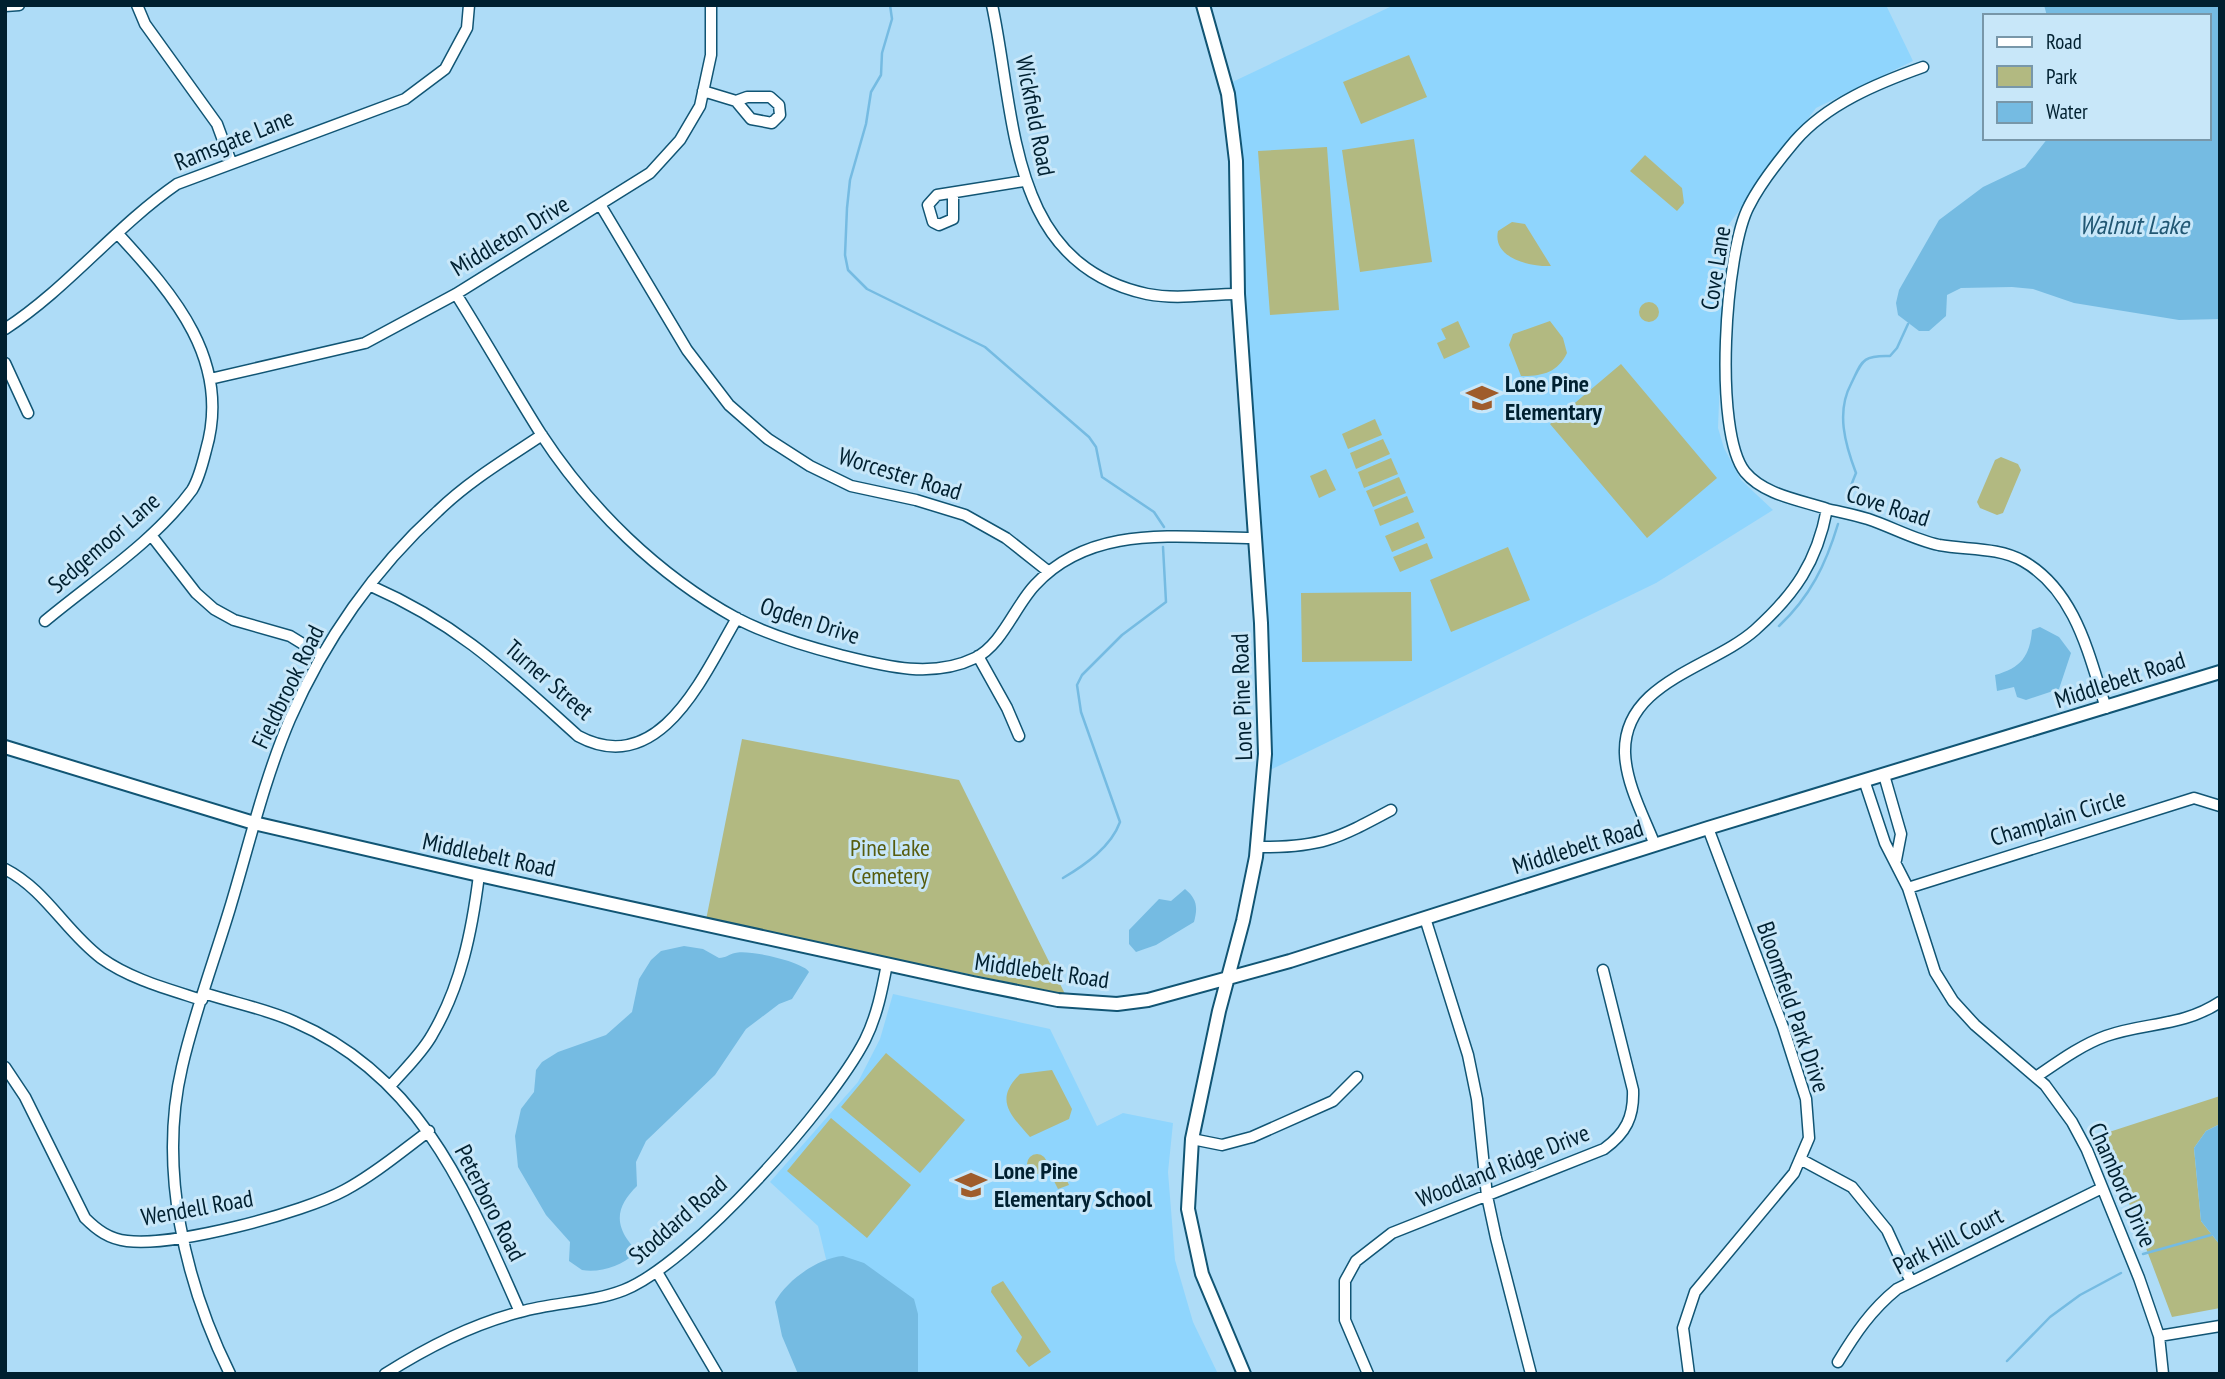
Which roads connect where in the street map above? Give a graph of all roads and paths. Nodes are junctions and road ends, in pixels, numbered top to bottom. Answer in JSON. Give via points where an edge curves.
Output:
{"nodes":[{"id":1,"x":19,"y":5,"type":"edge"},
{"id":2,"x":137,"y":5,"type":"edge"},
{"id":3,"x":469,"y":5,"type":"edge"},
{"id":4,"x":711,"y":5,"type":"edge"},
{"id":5,"x":992,"y":5,"type":"edge"},
{"id":6,"x":1203,"y":5,"type":"edge"},
{"id":7,"x":5,"y":6,"type":"edge"},
{"id":8,"x":1923,"y":66,"type":"dead end"},
{"id":9,"x":703,"y":91,"type":"junction"},
{"id":10,"x":736,"y":101,"type":"dead end"},
{"id":11,"x":230,"y":162,"type":"junction"},
{"id":12,"x":1024,"y":181,"type":"junction"},
{"id":13,"x":953,"y":193,"type":"dead end"},
{"id":14,"x":601,"y":206,"type":"junction"},
{"id":15,"x":118,"y":234,"type":"junction"},
{"id":16,"x":456,"y":294,"type":"junction"},
{"id":17,"x":1238,"y":294,"type":"junction"},
{"id":18,"x":5,"y":329,"type":"edge"},
{"id":19,"x":5,"y":363,"type":"edge"},
{"id":20,"x":210,"y":379,"type":"junction"},
{"id":21,"x":28,"y":413,"type":"dead end"},
{"id":22,"x":542,"y":435,"type":"junction"},
{"id":23,"x":1827,"y":509,"type":"junction"},
{"id":24,"x":151,"y":535,"type":"junction"},
{"id":25,"x":1254,"y":538,"type":"junction"},
{"id":26,"x":1049,"y":572,"type":"junction"},
{"id":27,"x":371,"y":586,"type":"junction"},
{"id":28,"x":737,"y":618,"type":"junction"},
{"id":29,"x":45,"y":621,"type":"dead end"},
{"id":30,"x":321,"y":655,"type":"junction"},
{"id":31,"x":978,"y":656,"type":"junction"},
{"id":32,"x":2220,"y":672,"type":"edge"},
{"id":33,"x":2106,"y":708,"type":"junction"},
{"id":34,"x":1018,"y":736,"type":"dead end"},
{"id":35,"x":5,"y":747,"type":"edge"},
{"id":36,"x":1884,"y":775,"type":"junction"},
{"id":37,"x":1864,"y":780,"type":"junction"},
{"id":38,"x":2220,"y":806,"type":"edge"},
{"id":39,"x":1391,"y":810,"type":"dead end"},
{"id":40,"x":254,"y":823,"type":"junction"},
{"id":41,"x":1708,"y":828,"type":"junction"},
{"id":42,"x":1655,"y":845,"type":"junction"},
{"id":43,"x":1257,"y":847,"type":"junction"},
{"id":44,"x":1896,"y":860,"type":"junction"},
{"id":45,"x":5,"y":869,"type":"edge"},
{"id":46,"x":479,"y":876,"type":"junction"},
{"id":47,"x":1908,"y":888,"type":"junction"},
{"id":48,"x":1425,"y":918,"type":"junction"},
{"id":49,"x":887,"y":964,"type":"junction"},
{"id":50,"x":1603,"y":970,"type":"dead end"},
{"id":51,"x":1226,"y":980,"type":"junction"},
{"id":52,"x":203,"y":997,"type":"junction"},
{"id":53,"x":2220,"y":1002,"type":"edge"},
{"id":54,"x":5,"y":1067,"type":"edge"},
{"id":55,"x":1357,"y":1077,"type":"dead end"},
{"id":56,"x":2036,"y":1077,"type":"junction"},
{"id":57,"x":391,"y":1085,"type":"junction"},
{"id":58,"x":429,"y":1131,"type":"junction"},
{"id":59,"x":1192,"y":1139,"type":"junction"},
{"id":60,"x":1800,"y":1159,"type":"junction"},
{"id":61,"x":2102,"y":1188,"type":"junction"},
{"id":62,"x":1487,"y":1196,"type":"junction"},
{"id":63,"x":180,"y":1237,"type":"junction"},
{"id":64,"x":657,"y":1272,"type":"junction"},
{"id":65,"x":1911,"y":1282,"type":"junction"},
{"id":66,"x":520,"y":1311,"type":"junction"},
{"id":67,"x":2220,"y":1325,"type":"edge"},
{"id":68,"x":2159,"y":1336,"type":"junction"},
{"id":69,"x":1838,"y":1362,"type":"dead end"},
{"id":70,"x":230,"y":1374,"type":"edge"},
{"id":71,"x":385,"y":1374,"type":"edge"},
{"id":72,"x":717,"y":1374,"type":"edge"},
{"id":73,"x":1244,"y":1374,"type":"edge"},
{"id":74,"x":1368,"y":1374,"type":"edge"},
{"id":75,"x":1531,"y":1374,"type":"edge"},
{"id":76,"x":1689,"y":1374,"type":"edge"},
{"id":77,"x":2163,"y":1374,"type":"edge"}],
"edges":[{"from":1,"to":7,"type":"street"},
{"from":2,"to":11,"type":"street","via":[[145,24],[217,124]]},
{"from":3,"to":11,"type":"street","name":"Ramsgate Lane","via":[[467,29],[445,69],[405,99]]},
{"from":4,"to":9,"type":"street","name":"Middleton Drive","via":[[711,55]]},
{"from":5,"to":12,"type":"street","name":"Wickfield Road"},
{"from":6,"to":17,"type":"street","name":"Lone Pine Road","via":[[1234,132]]},
{"from":8,"to":23,"type":"street","name":"Cove Lane","via":[[1820,117],[1796,141],[1748,207],[1739,233],[1727,350],[1732,446],[1745,472],[1758,484]]},
{"from":9,"to":10,"type":"street"},
{"from":9,"to":14,"type":"street","name":"Middleton Drive","via":[[700,106],[680,140],[650,173]]},
{"from":11,"to":15,"type":"street","name":"Ramsgate Lane","via":[[177,184]]},
{"from":12,"to":13,"type":"street"},
{"from":12,"to":17,"type":"street","name":"Wickfield Road","via":[[1057,240],[1091,270],[1166,297]]},
{"from":14,"to":16,"type":"street","name":"Middleton Drive"},
{"from":14,"to":26,"type":"street","name":"Worcester Road","via":[[687,350],[729,405],[768,439],[851,486],[965,515],[1006,538]]},
{"from":15,"to":18,"type":"street","name":"Ramsgate Lane","via":[[36,309]]},
{"from":15,"to":20,"type":"street","name":"Sedgemoor Lane","via":[[167,287],[190,325]]},
{"from":16,"to":20,"type":"street","name":"Middleton Drive","via":[[365,343]]},
{"from":16,"to":22,"type":"street","name":"Ogden Drive"},
{"from":17,"to":25,"type":"street","name":"Lone Pine Road"},
{"from":19,"to":21,"type":"street"},
{"from":20,"to":24,"type":"street","name":"Sedgemoor Lane","via":[[212,429],[194,487]]},
{"from":22,"to":27,"type":"street","name":"Fieldbrook Road","via":[[438,510]]},
{"from":22,"to":28,"type":"street","name":"Ogden Drive","via":[[629,541]]},
{"from":23,"to":33,"type":"street","name":"Cove Road","via":[[1939,545],[1991,551],[2023,561],[2044,577],[2076,622]]},
{"from":23,"to":42,"type":"street","name":"Cove Road","via":[[1811,564],[1791,593],[1729,650],[1658,688],[1631,722],[1625,754]]},
{"from":24,"to":29,"type":"street","name":"Sedgemoor Lane"},
{"from":24,"to":30,"type":"street","via":[[214,609],[234,621],[290,636]]},
{"from":25,"to":26,"type":"street","via":[[1102,542]]},
{"from":25,"to":43,"type":"street","name":"Lone Pine Road","via":[[1265,754]]},
{"from":26,"to":31,"type":"street"},
{"from":27,"to":28,"type":"street","name":"Turner Street","via":[[452,628],[578,736],[611,748],[653,734],[678,713]]},
{"from":27,"to":30,"type":"street","name":"Fieldbrook Road"},
{"from":28,"to":31,"type":"street","name":"Ogden Drive","via":[[801,644],[868,662],[926,671]]},
{"from":30,"to":40,"type":"street","name":"Fieldbrook Road","via":[[290,720]]},
{"from":31,"to":34,"type":"street"},
{"from":32,"to":33,"type":"street","name":"Middlebelt Road"},
{"from":33,"to":36,"type":"street","name":"Middlebelt Road"},
{"from":35,"to":40,"type":"street","name":"Middlebelt Road"},
{"from":36,"to":37,"type":"street","name":"Middlebelt Road"},
{"from":36,"to":44,"type":"street","name":"Chambord Drive","via":[[1901,834]]},
{"from":37,"to":41,"type":"street","name":"Middlebelt Road"},
{"from":37,"to":44,"type":"street","name":"Chambord Drive","via":[[1885,843]]},
{"from":38,"to":47,"type":"street","name":"Champlain Circle","via":[[2194,798]]},
{"from":39,"to":43,"type":"street","via":[[1335,840],[1300,848]]},
{"from":40,"to":46,"type":"street","name":"Middlebelt Road"},
{"from":40,"to":52,"type":"street","name":"Fieldbrook Road"},
{"from":41,"to":42,"type":"street","name":"Middlebelt Road"},
{"from":41,"to":60,"type":"street","name":"Bloomfield Park Drive","via":[[1806,1099],[1809,1138]]},
{"from":42,"to":48,"type":"street","name":"Middlebelt Road"},
{"from":43,"to":51,"type":"street","name":"Lone Pine Road","via":[[1244,920]]},
{"from":44,"to":47,"type":"street","name":"Chambord Drive"},
{"from":45,"to":52,"type":"street","name":"Peterboro Road","via":[[29,883],[100,957],[160,986]]},
{"from":46,"to":49,"type":"street","name":"Middlebelt Road"},
{"from":46,"to":57,"type":"street","via":[[458,982],[432,1037]]},
{"from":47,"to":56,"type":"street","name":"Chambord Drive","via":[[1934,971],[1953,1001]]},
{"from":48,"to":51,"type":"street","name":"Middlebelt Road"},
{"from":48,"to":62,"type":"street","via":[[1468,1055]]},
{"from":49,"to":51,"type":"street","name":"Middlebelt Road","via":[[1083,1003],[1148,1000]]},
{"from":49,"to":64,"type":"street","name":"Stoddard Road","via":[[881,999],[866,1039],[836,1088],[726,1210]]},
{"from":50,"to":62,"type":"street","name":"Woodland Ridge Drive","via":[[1630,1070],[1631,1118],[1604,1149]]},
{"from":51,"to":59,"type":"street","name":"Lone Pine Road"},
{"from":52,"to":57,"type":"street","name":"Peterboro Road","via":[[294,1021],[351,1051]]},
{"from":52,"to":63,"type":"street","name":"Fieldbrook Road","via":[[181,1069],[175,1180]]},
{"from":53,"to":56,"type":"street","via":[[2175,1023],[2106,1036]]},
{"from":54,"to":63,"type":"street","name":"Wendell Road","via":[[25,1097],[85,1218],[100,1232],[127,1241]]},
{"from":55,"to":59,"type":"street","via":[[1333,1101],[1252,1137],[1222,1145]]},
{"from":56,"to":61,"type":"street","name":"Chambord Drive","via":[[2072,1122]]},
{"from":57,"to":58,"type":"street","name":"Peterboro Road"},
{"from":58,"to":63,"type":"street","name":"Wendell Road","via":[[345,1190],[296,1211]]},
{"from":58,"to":66,"type":"street","name":"Peterboro Road","via":[[466,1191]]},
{"from":59,"to":73,"type":"street","name":"Lone Pine Road","via":[[1188,1197],[1193,1242]]},
{"from":60,"to":65,"type":"street","via":[[1852,1187],[1887,1230]]},
{"from":60,"to":76,"type":"street","name":"Bloomfield Park Drive","via":[[1794,1173],[1695,1292],[1683,1328]]},
{"from":61,"to":65,"type":"street","name":"Park Hill Court"},
{"from":61,"to":68,"type":"street","name":"Chambord Drive"},
{"from":62,"to":74,"type":"street","name":"Woodland Ridge Drive","via":[[1392,1233],[1356,1261],[1345,1281],[1345,1320]]},
{"from":62,"to":75,"type":"street"},
{"from":63,"to":70,"type":"street","name":"Fieldbrook Road","via":[[203,1312]]},
{"from":64,"to":66,"type":"street","name":"Stoddard Road","via":[[622,1291]]},
{"from":64,"to":72,"type":"street"},
{"from":65,"to":69,"type":"street","name":"Park Hill Court","via":[[1877,1306]]},
{"from":66,"to":71,"type":"street","name":"Stoddard Road","via":[[470,1329]]},
{"from":67,"to":68,"type":"street"},
{"from":68,"to":77,"type":"street","name":"Chambord Drive"}]}
